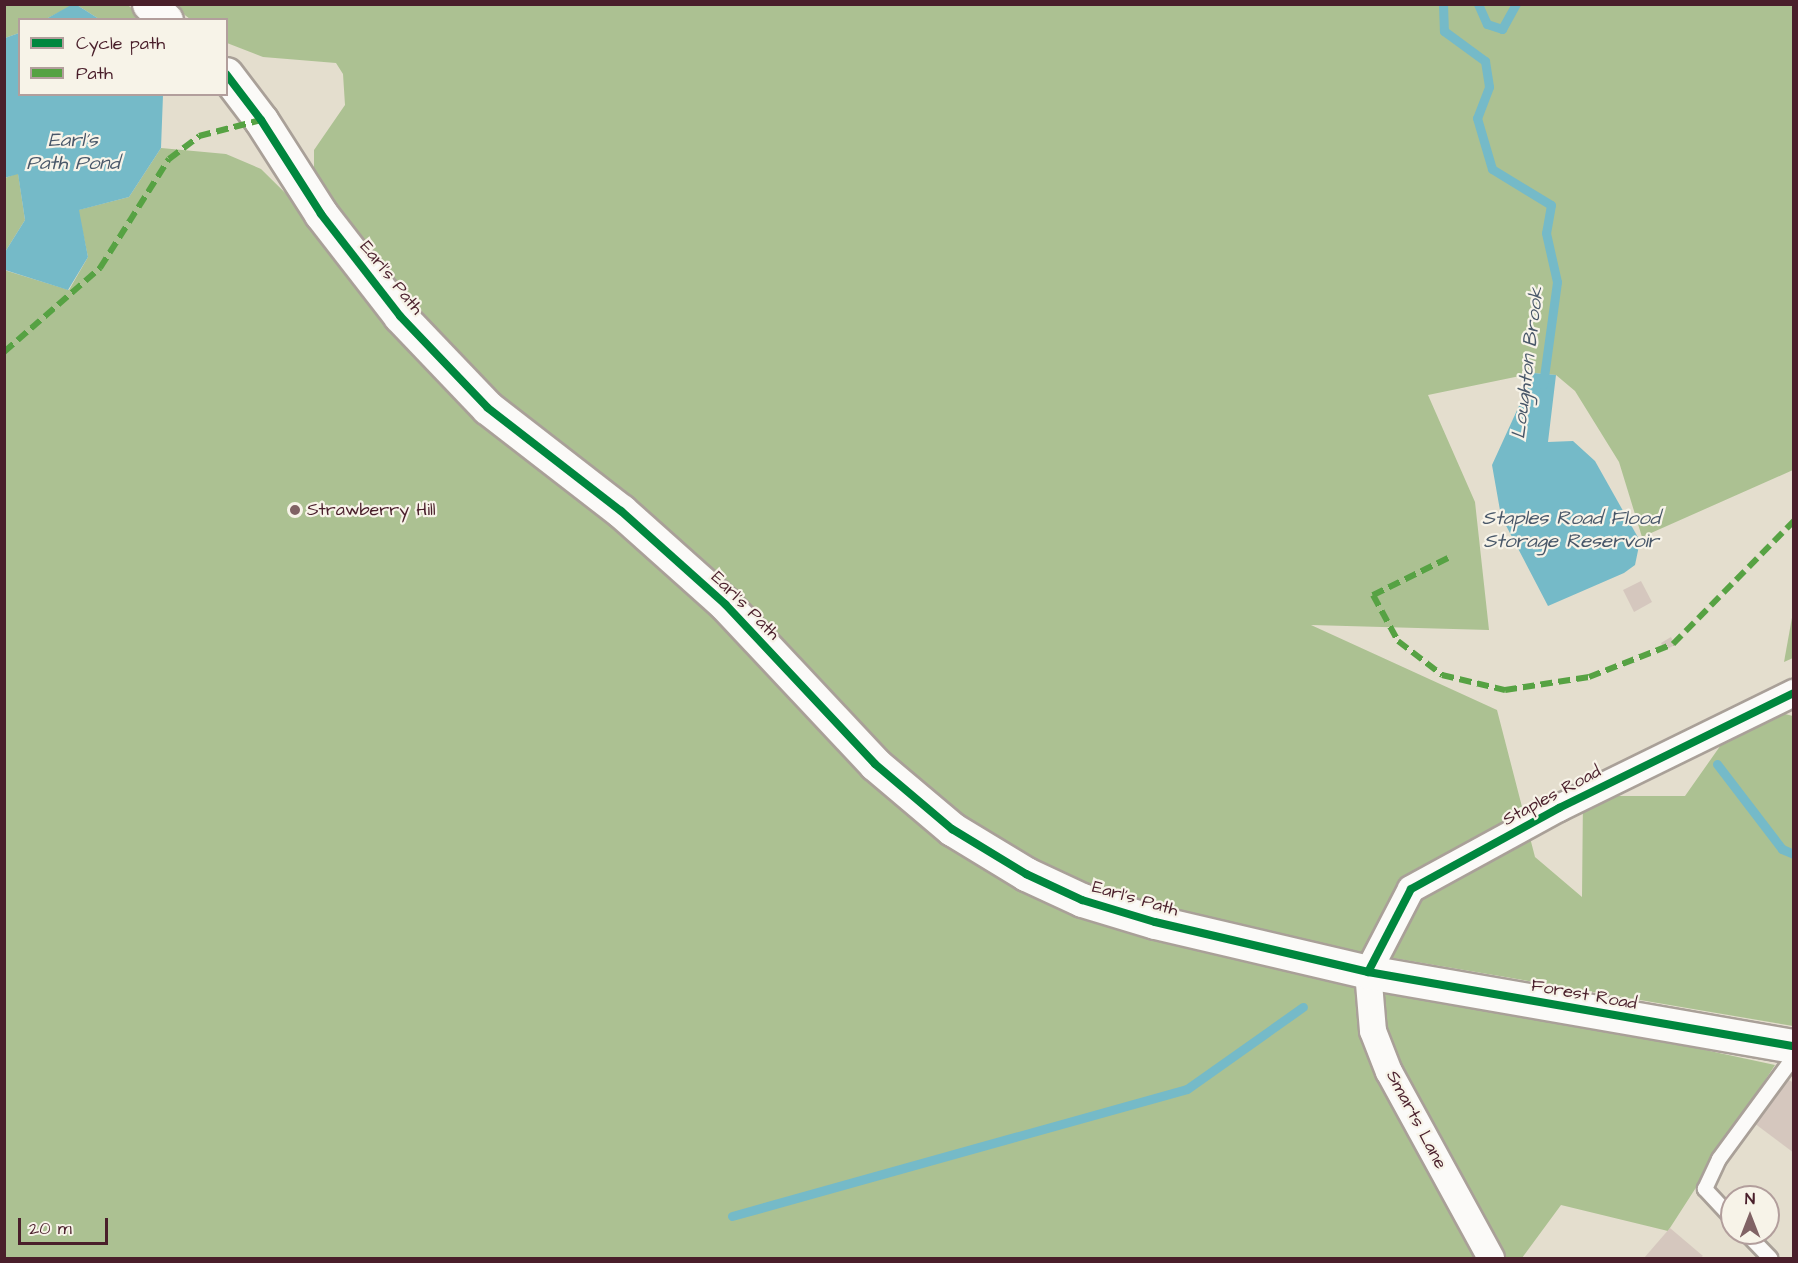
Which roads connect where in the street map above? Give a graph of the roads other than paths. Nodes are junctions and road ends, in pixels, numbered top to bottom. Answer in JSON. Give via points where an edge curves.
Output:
{"nodes":[{"id":1,"x":149,"y":4,"type":"edge"},
{"id":2,"x":164,"y":18,"type":"edge"},
{"id":3,"x":228,"y":77,"type":"edge"},
{"id":4,"x":1794,"y":693,"type":"edge"},
{"id":5,"x":1368,"y":972,"type":"junction"},
{"id":6,"x":1794,"y":1046,"type":"edge"},
{"id":7,"x":1794,"y":1057,"type":"edge"},
{"id":8,"x":1720,"y":1205,"type":"edge"},
{"id":9,"x":1758,"y":1245,"type":"edge"},
{"id":10,"x":1491,"y":1258,"type":"edge"},
{"id":11,"x":1770,"y":1258,"type":"edge"}],
"edges":[{"from":1,"to":2,"type":"street"},
{"from":3,"to":5,"type":"street","name":"Earl's Path","via":[[261,120],[321,214],[400,316],[488,408],[621,511],[725,604],[875,764],[952,829],[1026,874],[1082,900],[1155,922]]},
{"from":4,"to":5,"type":"street","name":"Staples Road","via":[[1559,808],[1411,889]]},
{"from":5,"to":6,"type":"street","name":"Forest Road"},
{"from":5,"to":10,"type":"street","name":"Smarts Lane","via":[[1373,1031],[1389,1072]]},
{"from":7,"to":8,"type":"lane","via":[[1719,1159],[1705,1189]]},
{"from":9,"to":11,"type":"lane"}]}
